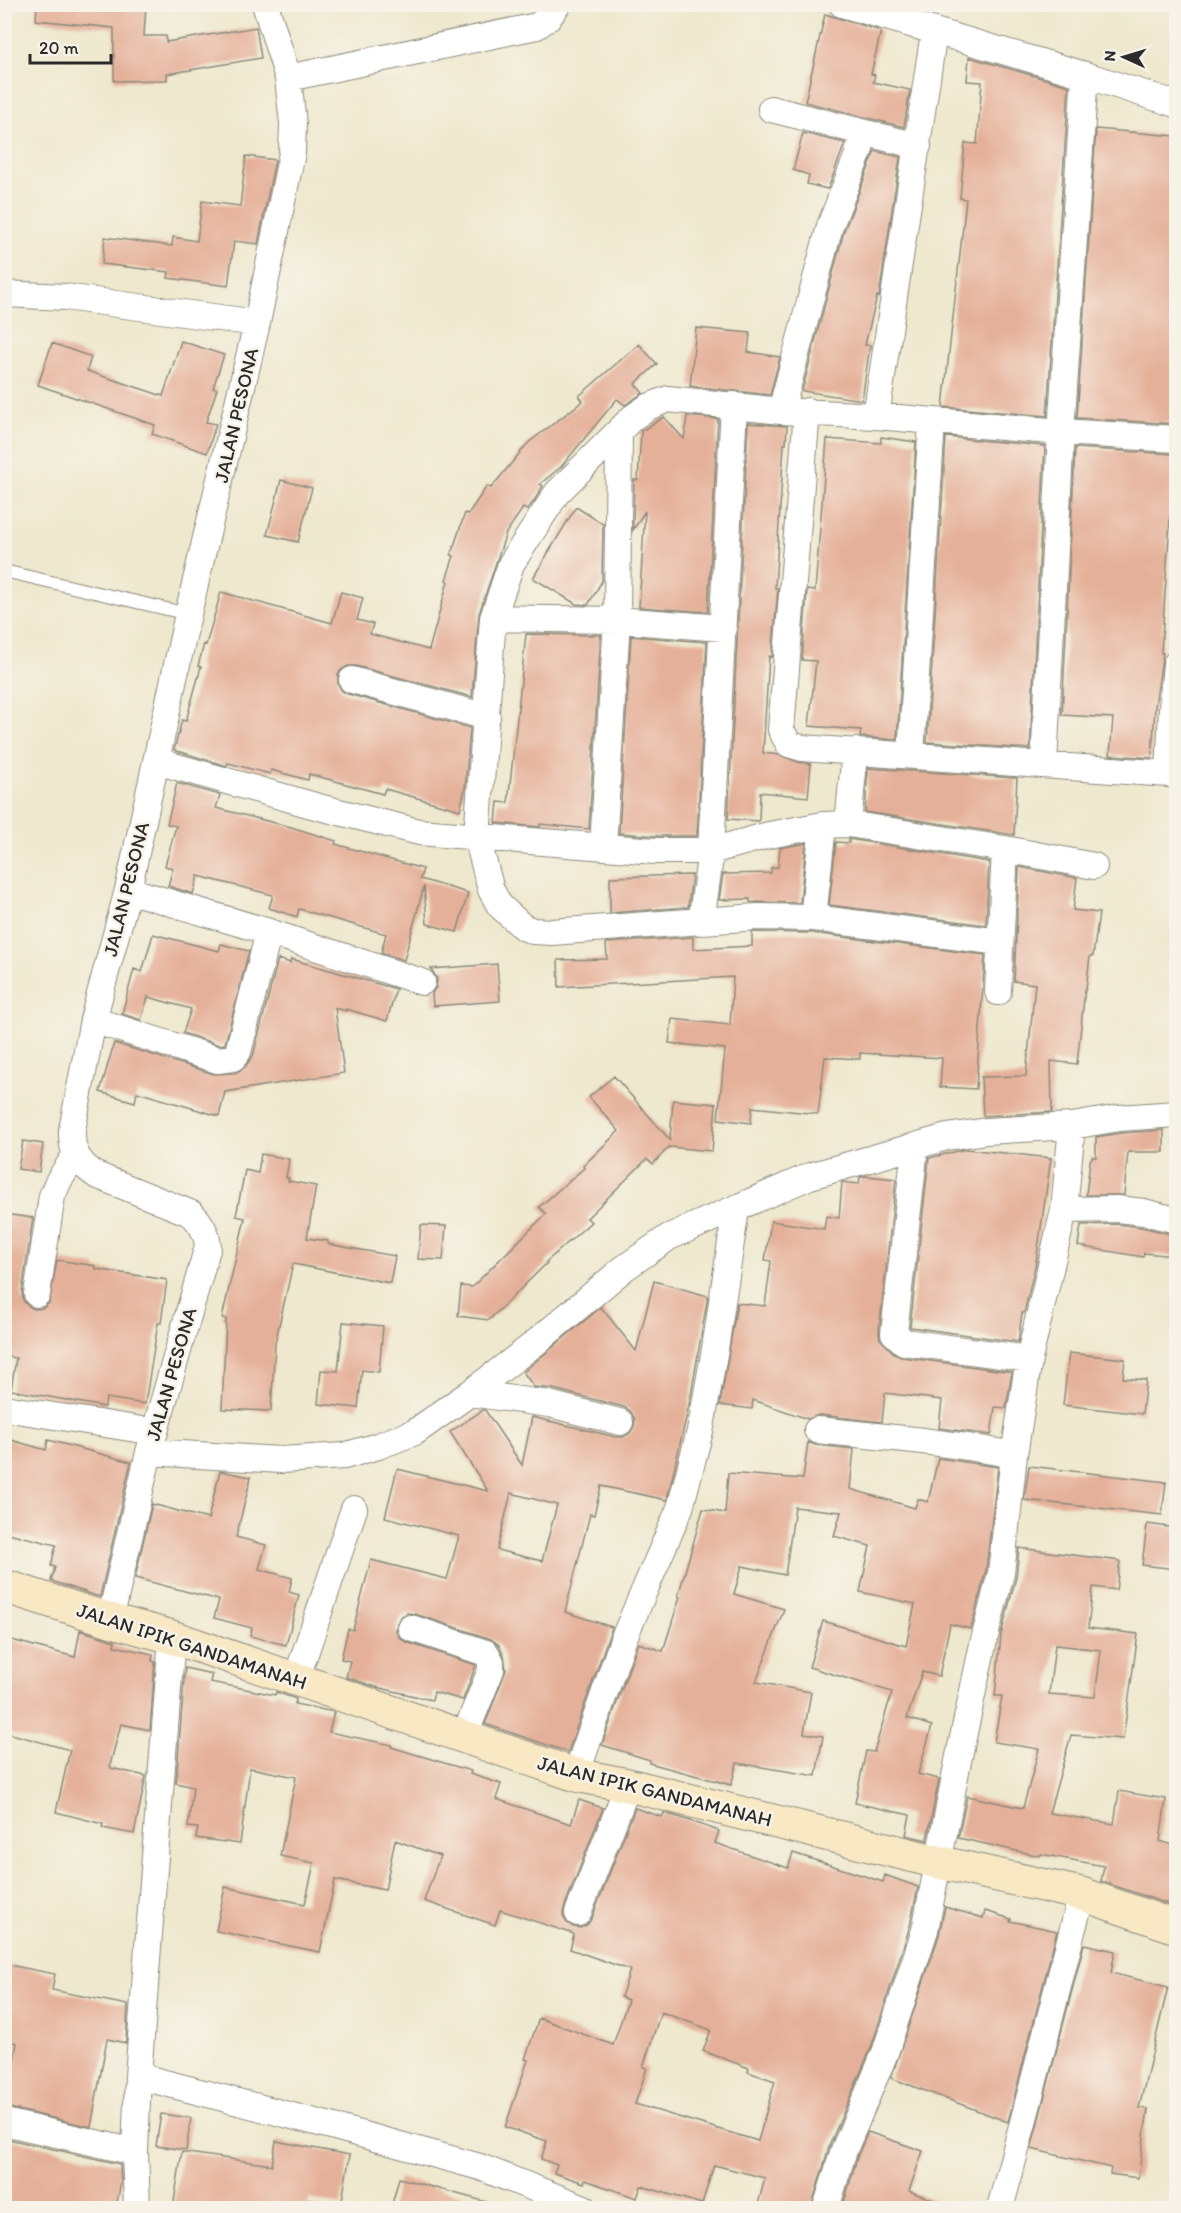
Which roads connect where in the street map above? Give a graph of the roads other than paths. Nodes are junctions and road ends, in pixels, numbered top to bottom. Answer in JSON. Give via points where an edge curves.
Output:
{"nodes":[{"id":1,"x":265,"y":4,"type":"edge"},
{"id":2,"x":558,"y":4,"type":"edge"},
{"id":3,"x":842,"y":4,"type":"edge"},
{"id":4,"x":934,"y":32,"type":"junction"},
{"id":5,"x":1085,"y":75,"type":"junction"},
{"id":6,"x":288,"y":78,"type":"junction"},
{"id":7,"x":1176,"y":104,"type":"edge"},
{"id":8,"x":771,"y":109,"type":"dead end"},
{"id":9,"x":861,"y":133,"type":"junction"},
{"id":10,"x":918,"y":146,"type":"junction"},
{"id":11,"x":4,"y":294,"type":"edge"},
{"id":12,"x":257,"y":323,"type":"junction"},
{"id":13,"x":734,"y":405,"type":"junction"},
{"id":14,"x":781,"y":411,"type":"junction"},
{"id":15,"x":807,"y":411,"type":"junction"},
{"id":16,"x":876,"y":416,"type":"junction"},
{"id":17,"x":932,"y":420,"type":"junction"},
{"id":18,"x":1061,"y":432,"type":"junction"},
{"id":19,"x":619,"y":433,"type":"junction"},
{"id":20,"x":1176,"y":439,"type":"edge"},
{"id":21,"x":4,"y":571,"type":"edge"},
{"id":22,"x":189,"y":614,"type":"junction"},
{"id":23,"x":493,"y":618,"type":"junction"},
{"id":24,"x":616,"y":620,"type":"junction"},
{"id":25,"x":723,"y":628,"type":"junction"},
{"id":26,"x":1176,"y":664,"type":"edge"},
{"id":27,"x":352,"y":680,"type":"dead end"},
{"id":28,"x":487,"y":717,"type":"junction"},
{"id":29,"x":855,"y":751,"type":"junction"},
{"id":30,"x":911,"y":755,"type":"junction"},
{"id":31,"x":156,"y":761,"type":"junction"},
{"id":32,"x":1044,"y":765,"type":"junction"},
{"id":33,"x":1173,"y":775,"type":"edge"},
{"id":34,"x":849,"y":824,"type":"junction"},
{"id":35,"x":823,"y":825,"type":"junction"},
{"id":36,"x":477,"y":837,"type":"junction"},
{"id":37,"x":603,"y":847,"type":"junction"},
{"id":38,"x":1005,"y":849,"type":"junction"},
{"id":39,"x":711,"y":851,"type":"junction"},
{"id":40,"x":1094,"y":866,"type":"dead end"},
{"id":41,"x":128,"y":890,"type":"junction"},
{"id":42,"x":813,"y":918,"type":"junction"},
{"id":43,"x":701,"y":922,"type":"junction"},
{"id":44,"x":269,"y":932,"type":"junction"},
{"id":45,"x":1000,"y":942,"type":"junction"},
{"id":46,"x":422,"y":982,"type":"dead end"},
{"id":47,"x":998,"y":992,"type":"dead end"},
{"id":48,"x":93,"y":1020,"type":"junction"},
{"id":49,"x":1176,"y":1114,"type":"edge"},
{"id":50,"x":1072,"y":1126,"type":"junction"},
{"id":51,"x":915,"y":1148,"type":"junction"},
{"id":52,"x":75,"y":1156,"type":"junction"},
{"id":53,"x":736,"y":1209,"type":"junction"},
{"id":54,"x":1064,"y":1210,"type":"junction"},
{"id":55,"x":1176,"y":1220,"type":"edge"},
{"id":56,"x":38,"y":1294,"type":"dead end"},
{"id":57,"x":1029,"y":1359,"type":"junction"},
{"id":58,"x":470,"y":1393,"type":"junction"},
{"id":59,"x":4,"y":1408,"type":"edge"},
{"id":60,"x":620,"y":1422,"type":"dead end"},
{"id":61,"x":817,"y":1430,"type":"dead end"},
{"id":62,"x":152,"y":1442,"type":"junction"},
{"id":63,"x":1014,"y":1455,"type":"junction"},
{"id":64,"x":354,"y":1509,"type":"dead end"},
{"id":65,"x":4,"y":1586,"type":"edge"},
{"id":66,"x":111,"y":1620,"type":"junction"},
{"id":67,"x":411,"y":1628,"type":"dead end"},
{"id":68,"x":172,"y":1637,"type":"junction"},
{"id":69,"x":296,"y":1680,"type":"junction"},
{"id":70,"x":464,"y":1737,"type":"junction"},
{"id":71,"x":576,"y":1775,"type":"junction"},
{"id":72,"x":628,"y":1785,"type":"junction"},
{"id":73,"x":938,"y":1862,"type":"junction"},
{"id":74,"x":1082,"y":1894,"type":"junction"},
{"id":75,"x":578,"y":1913,"type":"dead end"},
{"id":76,"x":1176,"y":1926,"type":"edge"},
{"id":77,"x":138,"y":2076,"type":"junction"},
{"id":78,"x":4,"y":2122,"type":"edge"},
{"id":79,"x":135,"y":2152,"type":"junction"},
{"id":80,"x":137,"y":2208,"type":"edge"},
{"id":81,"x":584,"y":2208,"type":"edge"},
{"id":82,"x":826,"y":2208,"type":"edge"},
{"id":83,"x":1000,"y":2208,"type":"edge"}],
"edges":[{"from":1,"to":6,"type":"street","name":"JALAN PESONA"},
{"from":2,"to":6,"type":"street","via":[[537,26]]},
{"from":3,"to":4,"type":"street"},
{"from":4,"to":5,"type":"street"},
{"from":4,"to":10,"type":"street"},
{"from":5,"to":7,"type":"street"},
{"from":5,"to":18,"type":"street"},
{"from":6,"to":12,"type":"street","name":"JALAN PESONA","via":[[292,153]]},
{"from":8,"to":9,"type":"street"},
{"from":9,"to":10,"type":"street"},
{"from":9,"to":14,"type":"street","via":[[860,149],[830,226]]},
{"from":10,"to":16,"type":"street"},
{"from":11,"to":12,"type":"street","via":[[65,297]]},
{"from":12,"to":22,"type":"street","name":"JALAN PESONA"},
{"from":13,"to":14,"type":"street"},
{"from":13,"to":19,"type":"street","via":[[668,399],[632,418]]},
{"from":13,"to":25,"type":"street"},
{"from":14,"to":15,"type":"street"},
{"from":15,"to":16,"type":"street"},
{"from":15,"to":29,"type":"street","via":[[781,730],[789,744],[802,748]]},
{"from":16,"to":17,"type":"street"},
{"from":17,"to":18,"type":"street"},
{"from":17,"to":30,"type":"street"},
{"from":18,"to":20,"type":"street"},
{"from":18,"to":32,"type":"street"},
{"from":19,"to":23,"type":"street","via":[[557,493],[511,564]]},
{"from":19,"to":24,"type":"street"},
{"from":21,"to":22,"type":"lane"},
{"from":22,"to":31,"type":"street","name":"JALAN PESONA"},
{"from":23,"to":24,"type":"street"},
{"from":23,"to":28,"type":"street"},
{"from":24,"to":25,"type":"street"},
{"from":24,"to":37,"type":"street"},
{"from":25,"to":39,"type":"street"},
{"from":26,"to":33,"type":"street"},
{"from":27,"to":28,"type":"street"},
{"from":28,"to":36,"type":"street"},
{"from":29,"to":30,"type":"street"},
{"from":29,"to":34,"type":"street"},
{"from":30,"to":32,"type":"street"},
{"from":31,"to":36,"type":"street","via":[[419,832]]},
{"from":31,"to":41,"type":"street","name":"JALAN PESONA"},
{"from":32,"to":33,"type":"street"},
{"from":34,"to":35,"type":"street"},
{"from":34,"to":38,"type":"street"},
{"from":35,"to":39,"type":"street"},
{"from":35,"to":42,"type":"street"},
{"from":36,"to":37,"type":"street"},
{"from":36,"to":43,"type":"street","via":[[491,890],[500,906],[533,931]]},
{"from":37,"to":39,"type":"street"},
{"from":38,"to":40,"type":"street"},
{"from":38,"to":45,"type":"street"},
{"from":39,"to":43,"type":"street"},
{"from":41,"to":44,"type":"street"},
{"from":41,"to":48,"type":"street","name":"JALAN PESONA"},
{"from":42,"to":43,"type":"street"},
{"from":42,"to":45,"type":"street"},
{"from":44,"to":46,"type":"street"},
{"from":44,"to":48,"type":"street","via":[[233,1059],[218,1060]]},
{"from":45,"to":47,"type":"street"},
{"from":48,"to":52,"type":"street","name":"JALAN PESONA","via":[[72,1130]]},
{"from":49,"to":50,"type":"street"},
{"from":50,"to":51,"type":"street","via":[[987,1131],[947,1137]]},
{"from":50,"to":54,"type":"street"},
{"from":51,"to":53,"type":"street","via":[[810,1176]]},
{"from":51,"to":57,"type":"street","via":[[894,1332],[904,1342]]},
{"from":52,"to":56,"type":"street","via":[[52,1196]]},
{"from":52,"to":62,"type":"street","name":"JALAN PESONA","via":[[96,1174],[192,1214],[206,1233],[208,1246]]},
{"from":53,"to":58,"type":"street","via":[[651,1248]]},
{"from":53,"to":71,"type":"street","via":[[716,1349],[680,1508],[623,1640]]},
{"from":54,"to":55,"type":"street","via":[[1117,1209]]},
{"from":54,"to":57,"type":"street"},
{"from":57,"to":63,"type":"street"},
{"from":58,"to":60,"type":"street","via":[[549,1404]]},
{"from":58,"to":62,"type":"street","via":[[415,1432],[344,1456],[281,1460]]},
{"from":59,"to":62,"type":"street"},
{"from":61,"to":63,"type":"street","via":[[962,1445]]},
{"from":62,"to":66,"type":"street","name":"JALAN PESONA"},
{"from":63,"to":73,"type":"street","via":[[1001,1573]]},
{"from":64,"to":69,"type":"street"},
{"from":65,"to":66,"type":"street","name":"JALAN IPIK GANDAMANAH"},
{"from":66,"to":68,"type":"street","name":"JALAN IPIK GANDAMANAH"},
{"from":67,"to":70,"type":"street","via":[[490,1657],[491,1670]]},
{"from":68,"to":69,"type":"street","name":"JALAN IPIK GANDAMANAH"},
{"from":68,"to":77,"type":"street"},
{"from":69,"to":70,"type":"street","name":"JALAN IPIK GANDAMANAH"},
{"from":70,"to":71,"type":"street","name":"JALAN IPIK GANDAMANAH"},
{"from":71,"to":72,"type":"street","name":"JALAN IPIK GANDAMANAH"},
{"from":72,"to":73,"type":"street","name":"JALAN IPIK GANDAMANAH"},
{"from":72,"to":75,"type":"street"},
{"from":73,"to":74,"type":"street","name":"JALAN IPIK GANDAMANAH"},
{"from":73,"to":82,"type":"street","via":[[926,1930],[885,2053],[843,2150]]},
{"from":74,"to":76,"type":"street","name":"JALAN IPIK GANDAMANAH"},
{"from":74,"to":83,"type":"street"},
{"from":77,"to":79,"type":"street"},
{"from":77,"to":81,"type":"street","via":[[480,2167]]},
{"from":78,"to":79,"type":"street"},
{"from":79,"to":80,"type":"street"}]}
